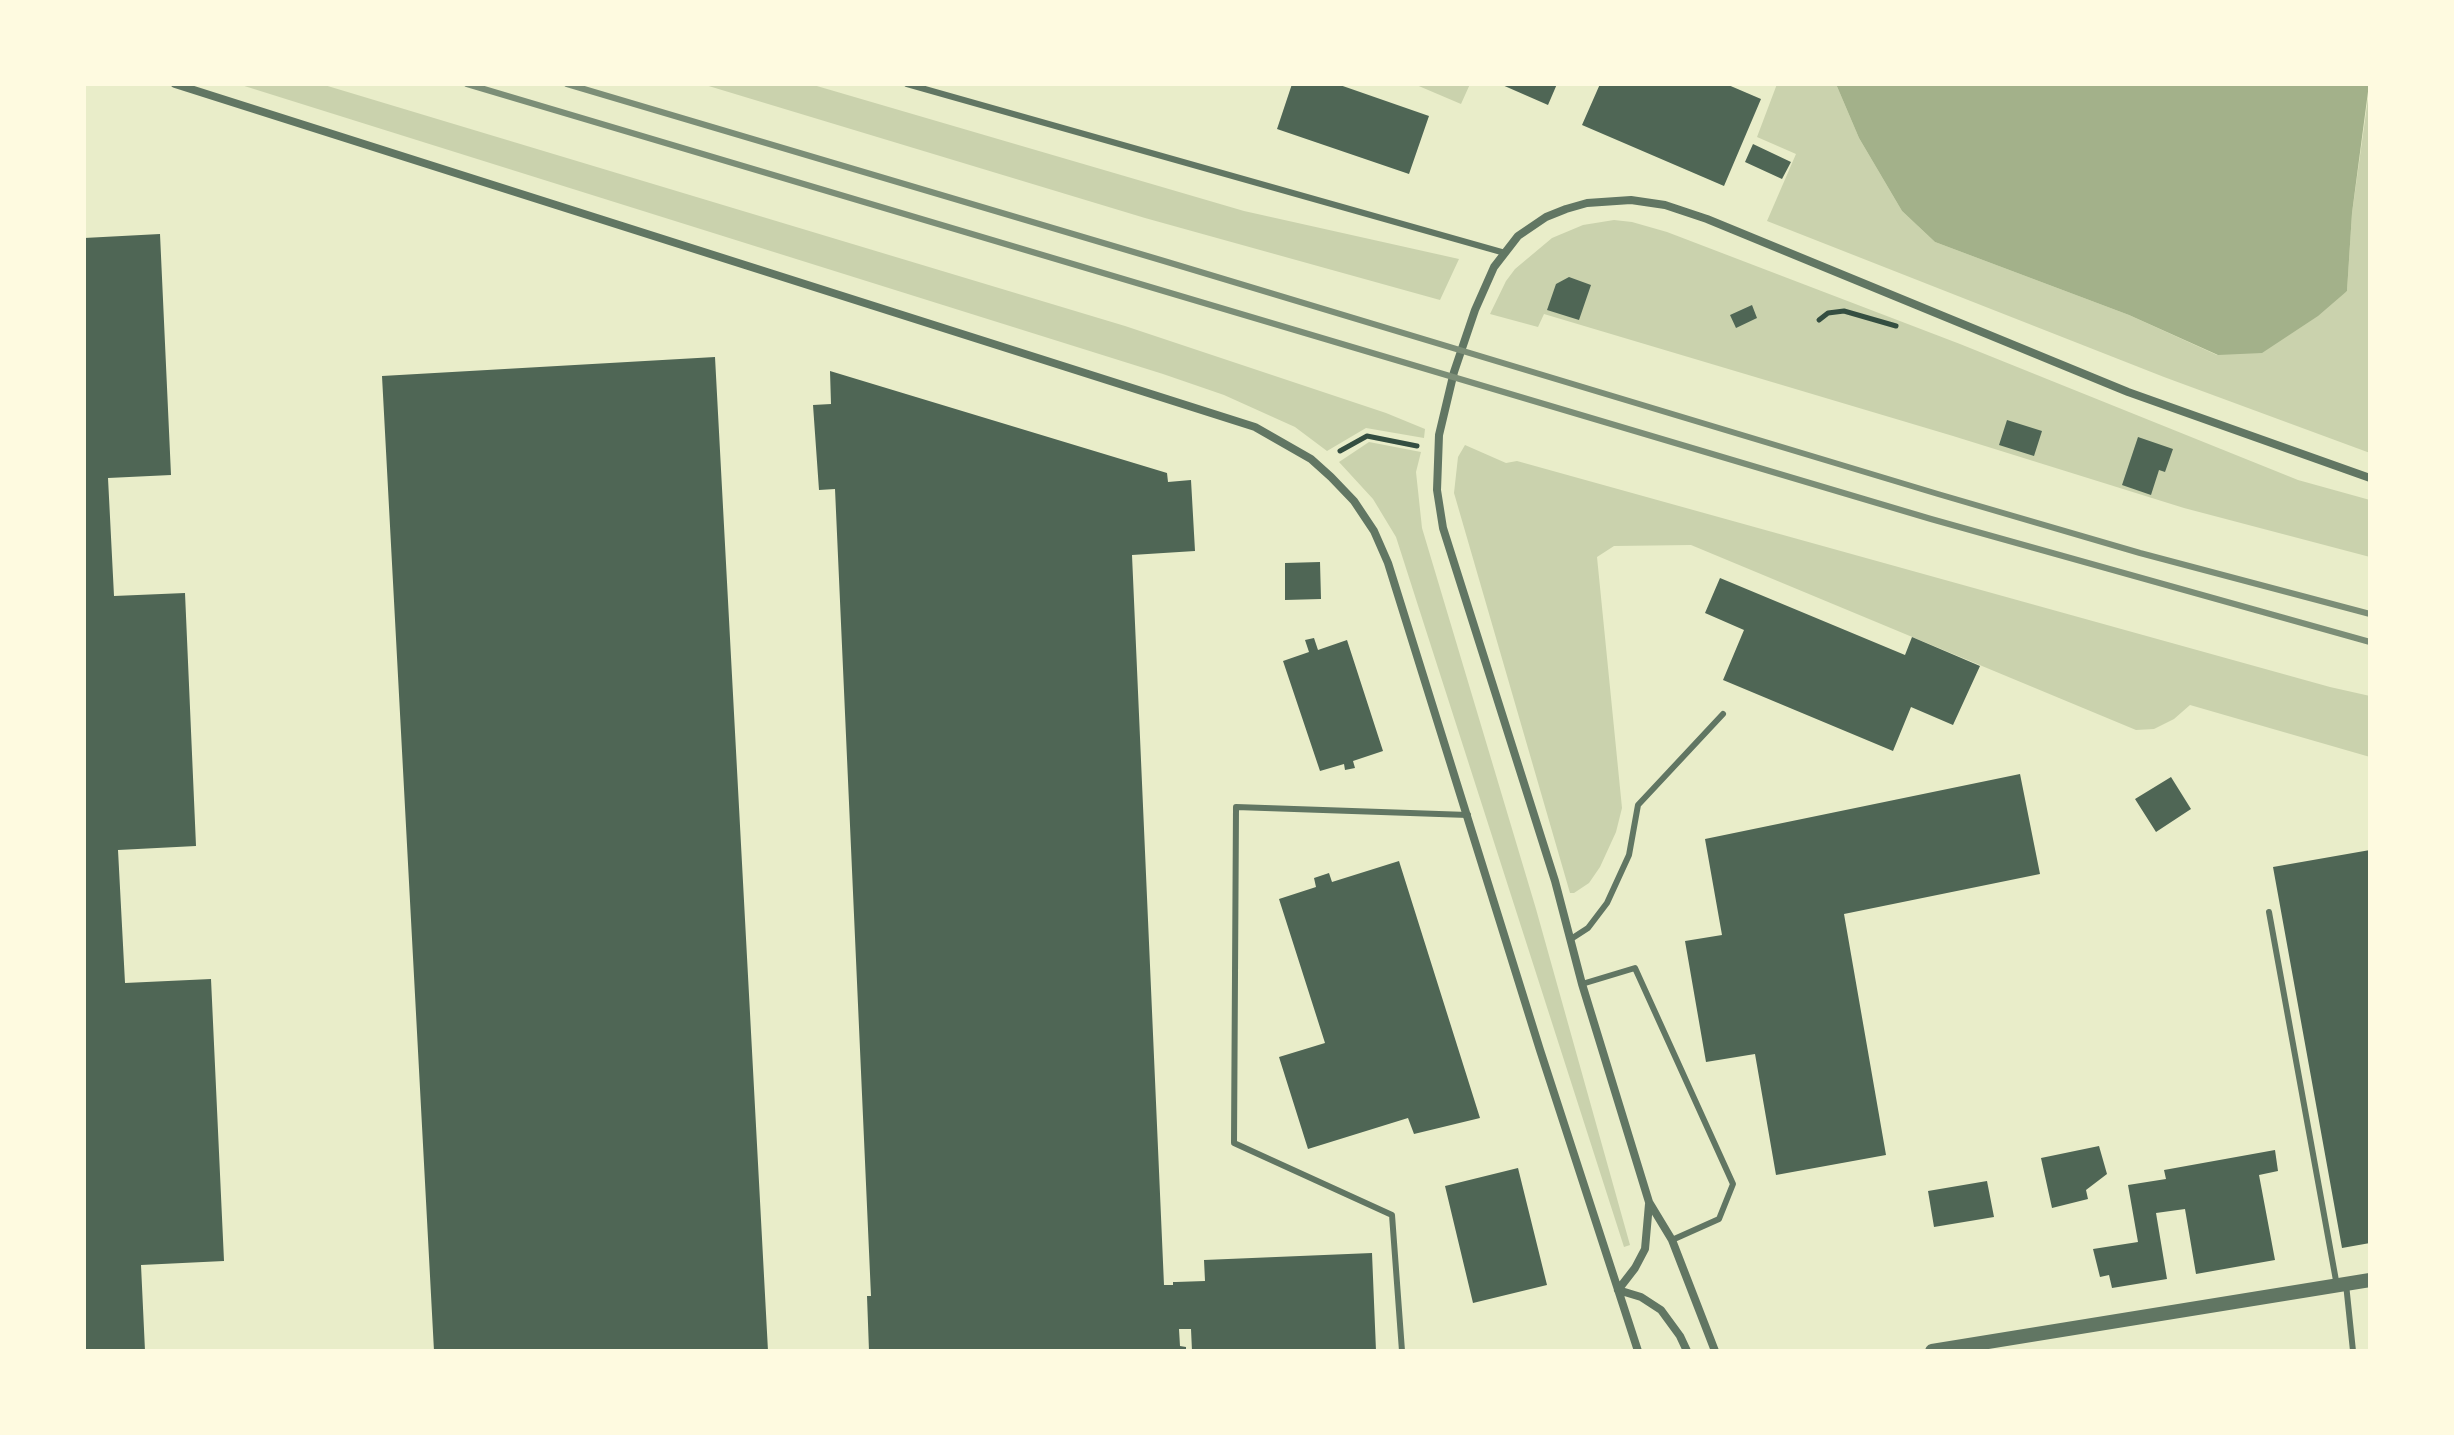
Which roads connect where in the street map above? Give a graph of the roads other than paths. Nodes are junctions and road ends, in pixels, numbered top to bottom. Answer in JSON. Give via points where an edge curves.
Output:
{"nodes":[{"id":1,"x":175,"y":84,"type":"edge"},
{"id":2,"x":907,"y":84,"type":"edge"},
{"id":3,"x":1505,"y":253,"type":"junction"},
{"id":4,"x":2370,"y":478,"type":"edge"},
{"id":5,"x":1723,"y":714,"type":"dead end"},
{"id":6,"x":1468,"y":815,"type":"junction"},
{"id":7,"x":2269,"y":912,"type":"dead end"},
{"id":8,"x":1571,"y":939,"type":"junction"},
{"id":9,"x":1582,"y":984,"type":"junction"},
{"id":10,"x":1649,"y":1202,"type":"junction"},
{"id":11,"x":1672,"y":1240,"type":"junction"},
{"id":12,"x":2370,"y":1280,"type":"edge"},
{"id":13,"x":2342,"y":1285,"type":"junction"},
{"id":14,"x":1618,"y":1290,"type":"junction"},
{"id":15,"x":1402,"y":1351,"type":"edge"},
{"id":16,"x":1638,"y":1351,"type":"edge"},
{"id":17,"x":1687,"y":1351,"type":"edge"},
{"id":18,"x":1715,"y":1351,"type":"edge"},
{"id":19,"x":1932,"y":1351,"type":"edge"},
{"id":20,"x":2353,"y":1351,"type":"edge"}],
"edges":[{"from":1,"to":6,"type":"street","via":[[1255,427],[1283,441],[1354,501],[1374,531]]},
{"from":2,"to":3,"type":"lane"},
{"from":3,"to":4,"type":"street","via":[[1518,236],[1546,217],[1587,203],[1631,200],[1665,205],[2128,392]]},
{"from":3,"to":8,"type":"street","via":[[1475,310],[1454,372],[1439,435],[1437,490],[1443,528]]},
{"from":5,"to":8,"type":"lane","via":[[1638,805],[1629,855],[1607,903],[1588,928]]},
{"from":6,"to":14,"type":"street"},
{"from":6,"to":15,"type":"lane","via":[[1236,807],[1234,1143],[1392,1215]]},
{"from":7,"to":13,"type":"lane"},
{"from":8,"to":9,"type":"street"},
{"from":9,"to":10,"type":"street"},
{"from":9,"to":11,"type":"lane","via":[[1635,968],[1733,1184],[1719,1219]]},
{"from":10,"to":11,"type":"street"},
{"from":10,"to":14,"type":"street","via":[[1645,1249]]},
{"from":11,"to":18,"type":"street"},
{"from":12,"to":13,"type":"street"},
{"from":13,"to":19,"type":"street"},
{"from":13,"to":20,"type":"lane"},
{"from":14,"to":16,"type":"street"},
{"from":14,"to":17,"type":"street","via":[[1661,1310]]}]}
